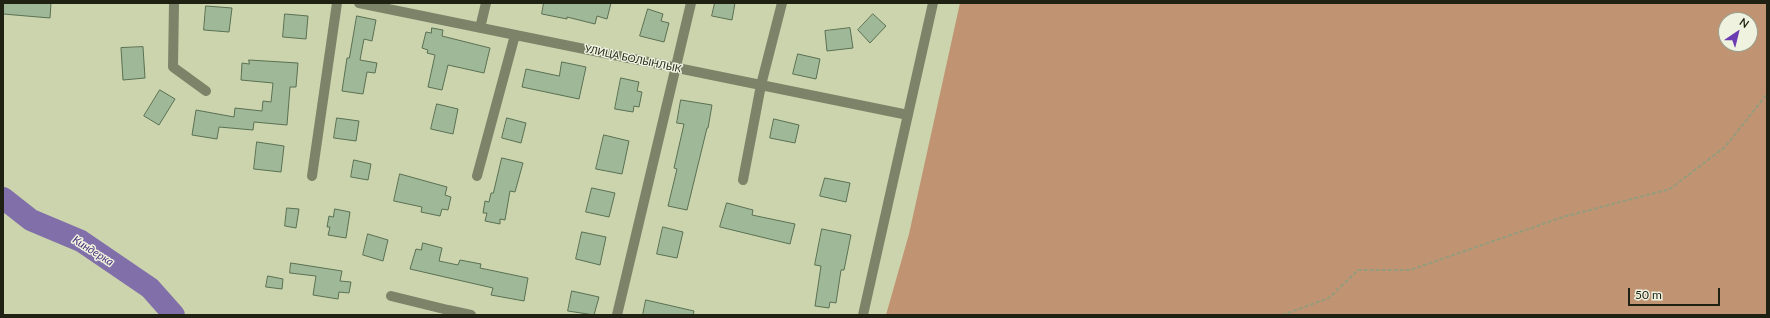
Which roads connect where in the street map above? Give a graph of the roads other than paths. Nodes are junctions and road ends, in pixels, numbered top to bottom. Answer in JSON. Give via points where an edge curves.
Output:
{"nodes":[{"id":1,"x":174,"y":3,"type":"edge"},
{"id":2,"x":338,"y":3,"type":"edge"},
{"id":3,"x":359,"y":3,"type":"edge"},
{"id":4,"x":486,"y":3,"type":"edge"},
{"id":5,"x":691,"y":3,"type":"edge"},
{"id":6,"x":782,"y":3,"type":"edge"},
{"id":7,"x":933,"y":3,"type":"edge"},
{"id":8,"x":480,"y":28,"type":"junction"},
{"id":9,"x":516,"y":35,"type":"junction"},
{"id":10,"x":676,"y":68,"type":"junction"},
{"id":11,"x":761,"y":85,"type":"junction"},
{"id":12,"x":206,"y":91,"type":"dead end"},
{"id":13,"x":908,"y":115,"type":"junction"},
{"id":14,"x":312,"y":176,"type":"dead end"},
{"id":15,"x":477,"y":176,"type":"dead end"},
{"id":16,"x":743,"y":180,"type":"dead end"},
{"id":17,"x":391,"y":296,"type":"dead end"},
{"id":18,"x":448,"y":313,"type":"edge"},
{"id":19,"x":471,"y":315,"type":"edge"},
{"id":20,"x":617,"y":315,"type":"edge"},
{"id":21,"x":863,"y":315,"type":"edge"}],
"edges":[{"from":1,"to":12,"type":"street","via":[[173,68]]},
{"from":2,"to":14,"type":"street"},
{"from":3,"to":8,"type":"street","name":"УЛИЦА БОЛЫНЛЫК"},
{"from":4,"to":8,"type":"street"},
{"from":5,"to":10,"type":"street"},
{"from":6,"to":11,"type":"street"},
{"from":7,"to":13,"type":"street"},
{"from":8,"to":9,"type":"street","name":"УЛИЦА БОЛЫНЛЫК"},
{"from":9,"to":10,"type":"street","name":"УЛИЦА БОЛЫНЛЫК"},
{"from":9,"to":15,"type":"street"},
{"from":10,"to":11,"type":"street","name":"УЛИЦА БОЛЫНЛЫК"},
{"from":10,"to":20,"type":"street"},
{"from":11,"to":13,"type":"street","name":"УЛИЦА БОЛЫНЛЫК"},
{"from":11,"to":16,"type":"street"},
{"from":13,"to":21,"type":"street"},
{"from":17,"to":18,"type":"street"},
{"from":18,"to":19,"type":"street"}]}
